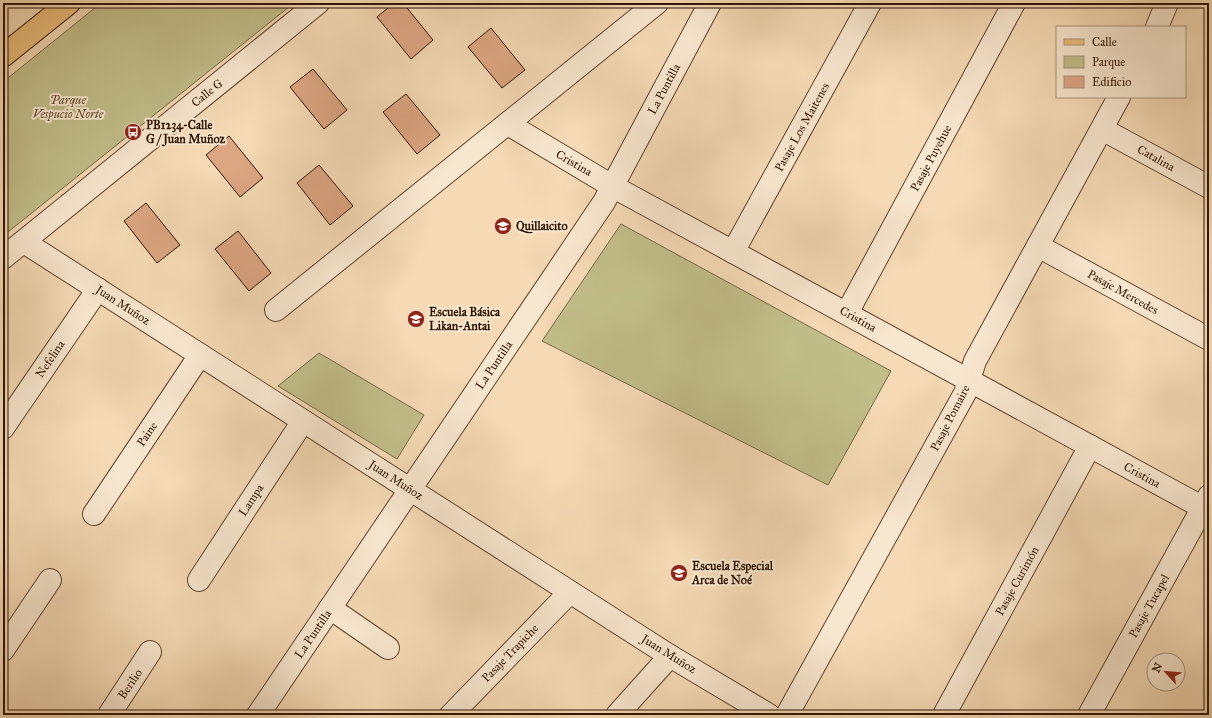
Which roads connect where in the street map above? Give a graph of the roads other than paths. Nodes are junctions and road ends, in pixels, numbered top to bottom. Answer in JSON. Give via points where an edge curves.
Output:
{"nodes":[{"id":1,"x":69,"y":3,"type":"edge"},
{"id":2,"x":318,"y":3,"type":"edge"},
{"id":3,"x":657,"y":3,"type":"edge"},
{"id":4,"x":710,"y":3,"type":"edge"},
{"id":5,"x":870,"y":3,"type":"edge"},
{"id":6,"x":1014,"y":3,"type":"edge"},
{"id":7,"x":1167,"y":3,"type":"edge"},
{"id":8,"x":1157,"y":26,"type":"edge"},
{"id":9,"x":3,"y":56,"type":"edge"},
{"id":10,"x":1118,"y":98,"type":"edge"},
{"id":11,"x":508,"y":124,"type":"junction"},
{"id":12,"x":1102,"y":129,"type":"junction"},
{"id":13,"x":612,"y":186,"type":"junction"},
{"id":14,"x":1209,"y":187,"type":"edge"},
{"id":15,"x":24,"y":242,"type":"junction"},
{"id":16,"x":1038,"y":246,"type":"junction"},
{"id":17,"x":733,"y":252,"type":"junction"},
{"id":18,"x":3,"y":258,"type":"edge"},
{"id":19,"x":98,"y":289,"type":"junction"},
{"id":20,"x":276,"y":310,"type":"dead end"},
{"id":21,"x":847,"y":313,"type":"junction"},
{"id":22,"x":1209,"y":339,"type":"edge"},
{"id":23,"x":200,"y":355,"type":"junction"},
{"id":24,"x":969,"y":380,"type":"junction"},
{"id":25,"x":303,"y":421,"type":"junction"},
{"id":26,"x":3,"y":428,"type":"edge"},
{"id":27,"x":1090,"y":446,"type":"junction"},
{"id":28,"x":410,"y":490,"type":"junction"},
{"id":29,"x":1207,"y":505,"type":"edge"},
{"id":30,"x":94,"y":514,"type":"dead end"},
{"id":31,"x":50,"y":580,"type":"dead end"},
{"id":32,"x":199,"y":580,"type":"dead end"},
{"id":33,"x":570,"y":592,"type":"junction"},
{"id":34,"x":330,"y":608,"type":"junction"},
{"id":35,"x":388,"y":648,"type":"dead end"},
{"id":36,"x":3,"y":650,"type":"edge"},
{"id":37,"x":150,"y":652,"type":"dead end"},
{"id":38,"x":670,"y":656,"type":"junction"},
{"id":39,"x":109,"y":715,"type":"edge"},
{"id":40,"x":258,"y":715,"type":"edge"},
{"id":41,"x":451,"y":715,"type":"edge"},
{"id":42,"x":617,"y":715,"type":"edge"},
{"id":43,"x":769,"y":715,"type":"edge"},
{"id":44,"x":787,"y":715,"type":"edge"},
{"id":45,"x":944,"y":715,"type":"edge"},
{"id":46,"x":1089,"y":715,"type":"edge"}],
"edges":[{"from":1,"to":9,"type":"main road"},
{"from":2,"to":15,"type":"street","name":"Calle G"},
{"from":3,"to":11,"type":"street"},
{"from":4,"to":13,"type":"street","name":"La Puntilla"},
{"from":5,"to":17,"type":"street","name":"Pasaje Los Maitenes"},
{"from":6,"to":21,"type":"street","name":"Pasaje Puyehue"},
{"from":7,"to":8,"type":"street"},
{"from":10,"to":12,"type":"street","name":"Pasaje Pomaire"},
{"from":11,"to":13,"type":"street","name":"Cristina"},
{"from":11,"to":20,"type":"street"},
{"from":12,"to":14,"type":"street","name":"Catalina"},
{"from":12,"to":16,"type":"street","name":"Pasaje Pomaire"},
{"from":13,"to":17,"type":"street","name":"Cristina"},
{"from":13,"to":28,"type":"street","name":"La Puntilla","via":[[604,202]]},
{"from":15,"to":18,"type":"street","name":"Calle G"},
{"from":15,"to":19,"type":"street","name":"Juan Muñoz"},
{"from":16,"to":22,"type":"street","name":"Pasaje Mercedes"},
{"from":16,"to":24,"type":"street","name":"Pasaje Pomaire","via":[[975,361]]},
{"from":17,"to":21,"type":"street","name":"Cristina"},
{"from":19,"to":23,"type":"street","name":"Juan Muñoz"},
{"from":19,"to":26,"type":"street","name":"Nefelina"},
{"from":21,"to":24,"type":"street","name":"Cristina"},
{"from":23,"to":25,"type":"street","name":"Juan Muñoz"},
{"from":23,"to":30,"type":"street","name":"Paine"},
{"from":24,"to":27,"type":"street","name":"Cristina"},
{"from":24,"to":44,"type":"street","name":"Pasaje Pomaire","via":[[966,393]]},
{"from":25,"to":28,"type":"street","name":"Juan Muñoz"},
{"from":25,"to":32,"type":"street","name":"Lampa"},
{"from":27,"to":29,"type":"street","name":"Cristina"},
{"from":27,"to":45,"type":"street","name":"Pasaje Curimón"},
{"from":28,"to":33,"type":"street","name":"Juan Muñoz"},
{"from":28,"to":34,"type":"street","name":"La Puntilla"},
{"from":29,"to":46,"type":"street","name":"Pasaje Tucapel"},
{"from":31,"to":36,"type":"street"},
{"from":33,"to":38,"type":"street","name":"Juan Muñoz"},
{"from":33,"to":41,"type":"street","name":"Pasaje Trapiche"},
{"from":34,"to":35,"type":"street"},
{"from":34,"to":40,"type":"street","name":"La Puntilla"},
{"from":37,"to":39,"type":"street","name":"Berilio"},
{"from":38,"to":42,"type":"street"},
{"from":38,"to":43,"type":"street","name":"Juan Muñoz"}]}
